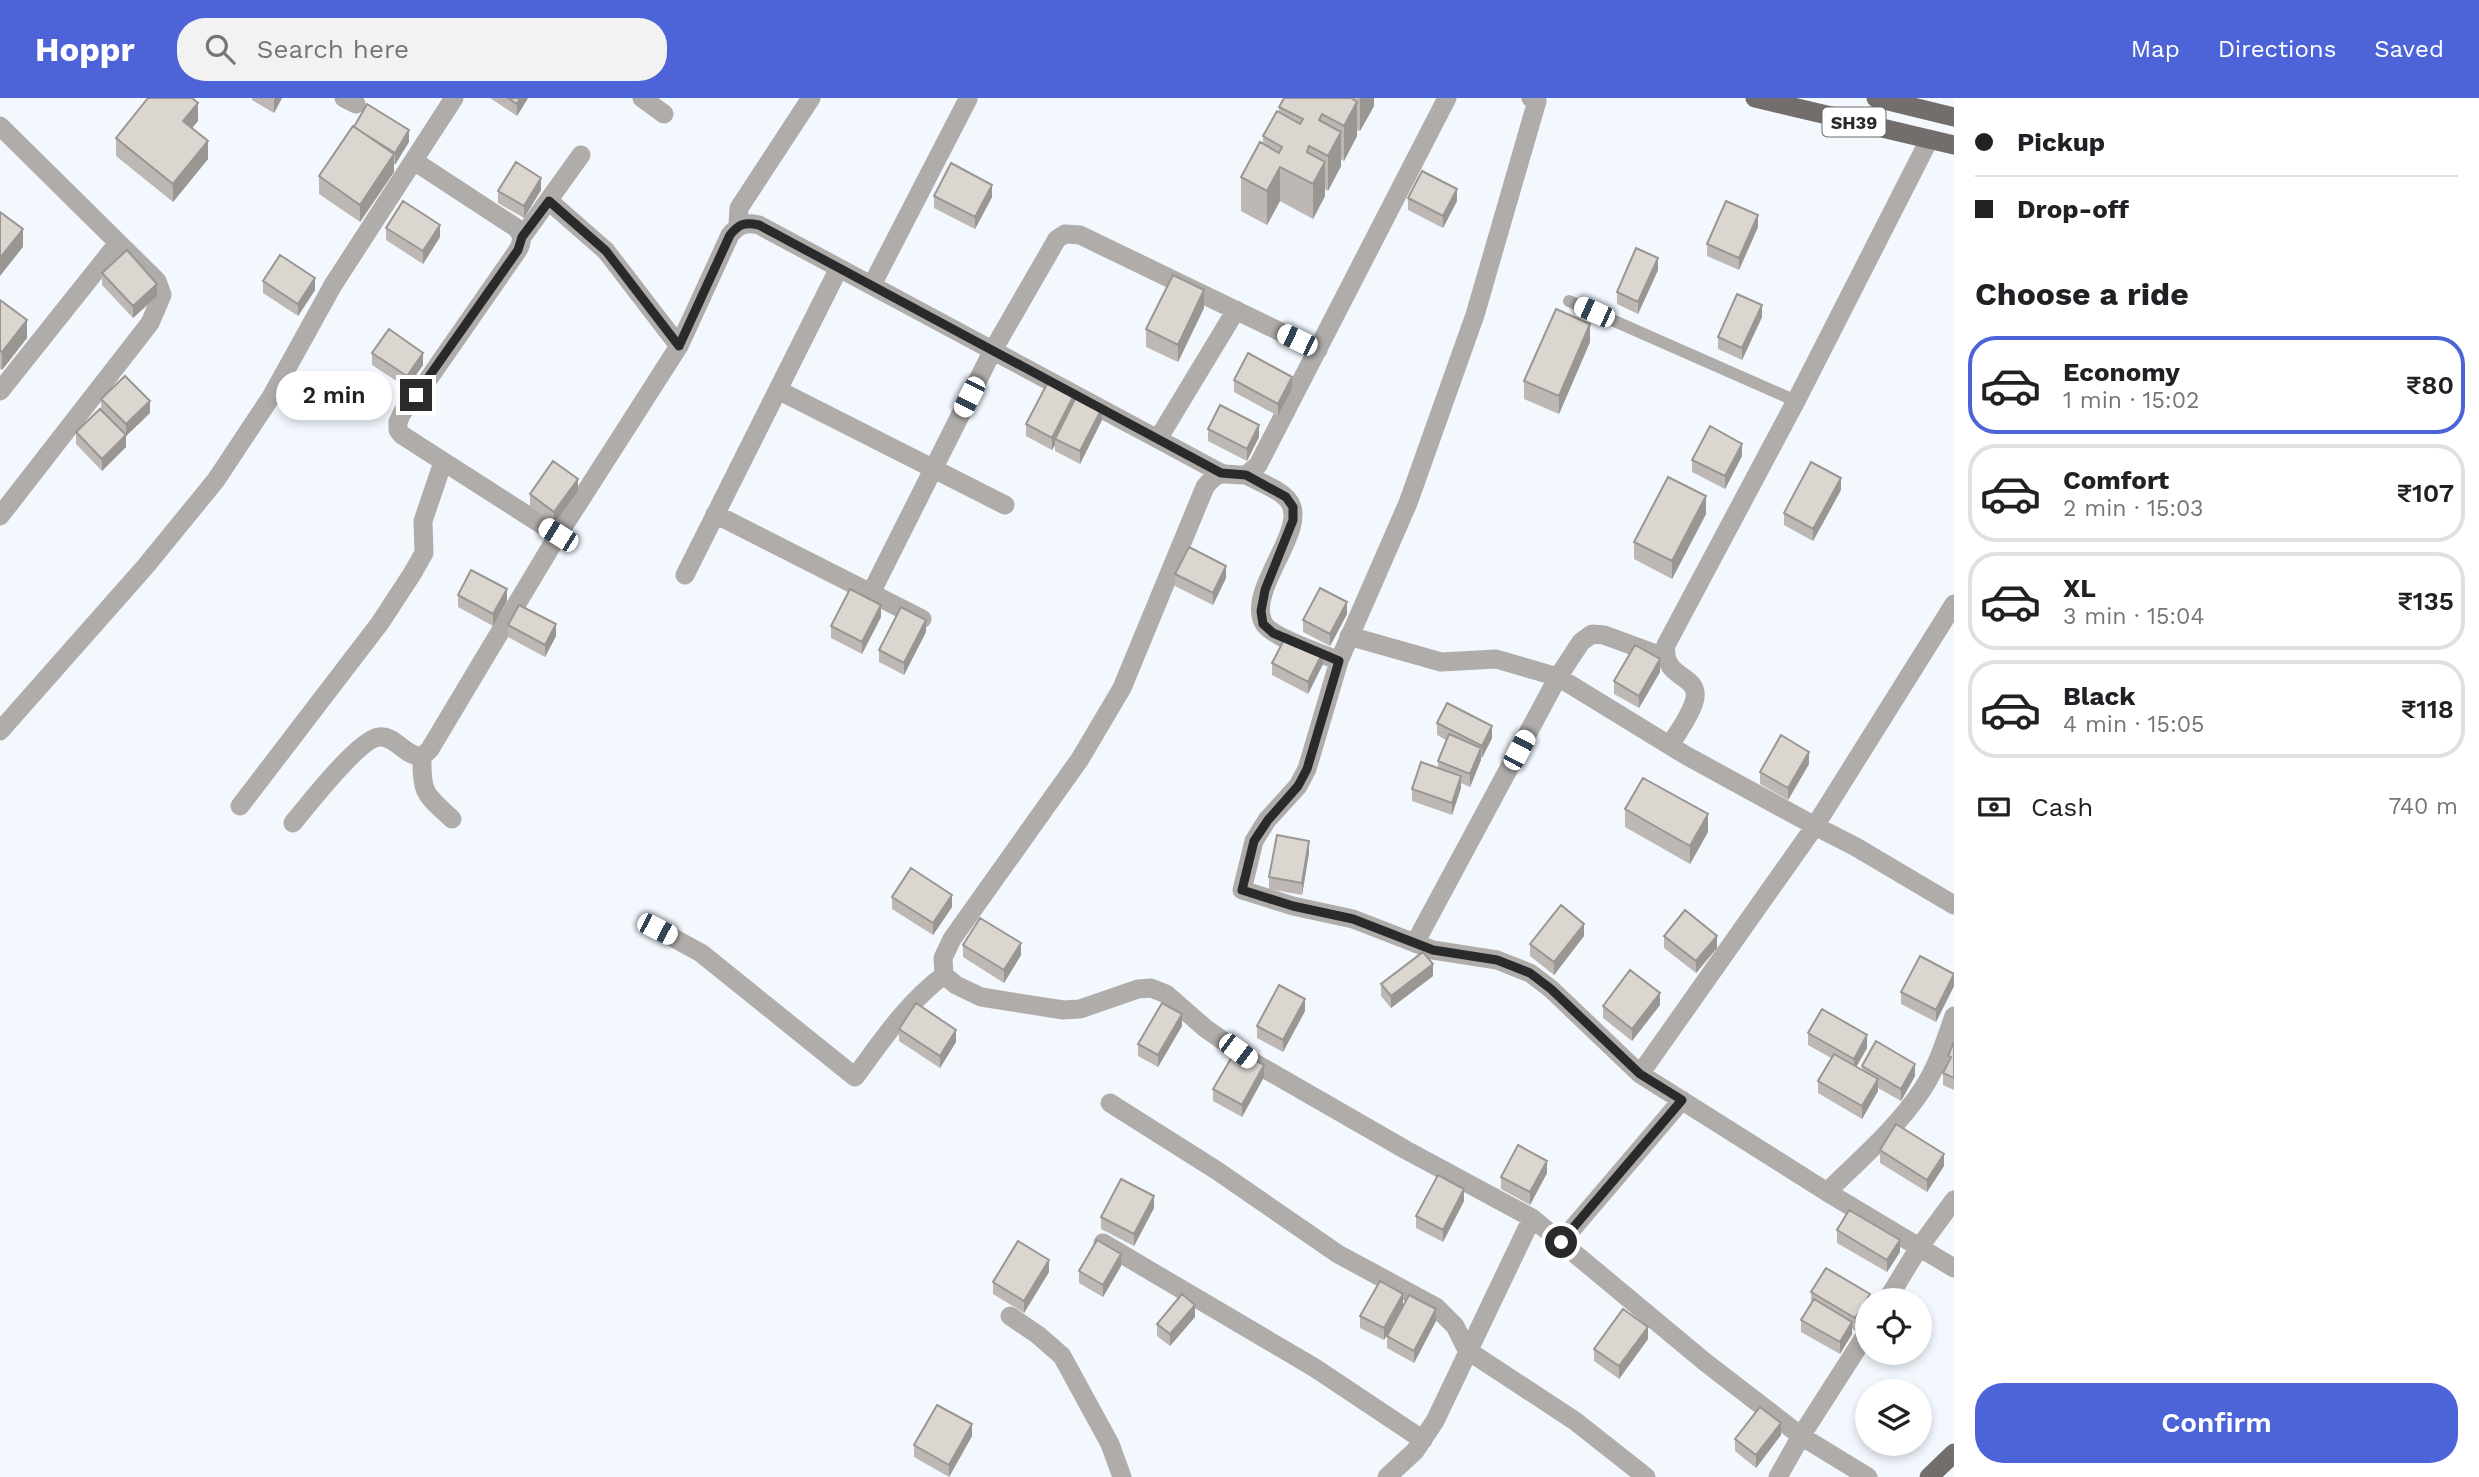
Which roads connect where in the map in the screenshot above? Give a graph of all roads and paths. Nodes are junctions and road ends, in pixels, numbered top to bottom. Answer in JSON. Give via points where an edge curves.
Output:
{"nodes":[{"id":1,"x":454,"y":98,"type":"edge"},
{"id":2,"x":642,"y":98,"type":"edge"},
{"id":3,"x":811,"y":98,"type":"edge"},
{"id":4,"x":1447,"y":98,"type":"edge"},
{"id":5,"x":1531,"y":98,"type":"edge"},
{"id":6,"x":1755,"y":98,"type":"edge"},
{"id":7,"x":1876,"y":98,"type":"edge"},
{"id":8,"x":968,"y":99,"type":"edge"},
{"id":9,"x":664,"y":114,"type":"dead end"},
{"id":10,"x":1954,"y":117,"type":"edge"},
{"id":11,"x":0,"y":126,"type":"edge"},
{"id":12,"x":1929,"y":140,"type":"junction"},
{"id":13,"x":1954,"y":145,"type":"edge"},
{"id":14,"x":581,"y":155,"type":"dead end"},
{"id":15,"x":414,"y":161,"type":"junction"},
{"id":16,"x":549,"y":201,"type":"junction"},
{"id":17,"x":738,"y":225,"type":"junction"},
{"id":18,"x":522,"y":237,"type":"junction"},
{"id":19,"x":118,"y":243,"type":"junction"},
{"id":20,"x":839,"y":268,"type":"junction"},
{"id":21,"x":872,"y":285,"type":"junction"},
{"id":22,"x":1569,"y":301,"type":"dead end"},
{"id":23,"x":1236,"y":310,"type":"junction"},
{"id":24,"x":679,"y":346,"type":"junction"},
{"id":25,"x":1318,"y":349,"type":"junction"},
{"id":26,"x":993,"y":350,"type":"junction"},
{"id":27,"x":778,"y":390,"type":"junction"},
{"id":28,"x":0,"y":391,"type":"edge"},
{"id":29,"x":1796,"y":401,"type":"junction"},
{"id":30,"x":1158,"y":439,"type":"junction"},
{"id":31,"x":443,"y":462,"type":"junction"},
{"id":32,"x":933,"y":468,"type":"junction"},
{"id":33,"x":1221,"y":473,"type":"junction"},
{"id":34,"x":1246,"y":475,"type":"junction"},
{"id":35,"x":1005,"y":505,"type":"dead end"},
{"id":36,"x":715,"y":514,"type":"junction"},
{"id":37,"x":0,"y":516,"type":"edge"},
{"id":38,"x":558,"y":535,"type":"junction"},
{"id":39,"x":685,"y":575,"type":"dead end"},
{"id":40,"x":871,"y":593,"type":"junction"},
{"id":41,"x":1954,"y":604,"type":"edge"},
{"id":42,"x":922,"y":619,"type":"edge"},
{"id":43,"x":1349,"y":636,"type":"junction"},
{"id":44,"x":1664,"y":657,"type":"junction"},
{"id":45,"x":1339,"y":661,"type":"junction"},
{"id":46,"x":1558,"y":677,"type":"junction"},
{"id":47,"x":0,"y":731,"type":"edge"},
{"id":48,"x":1671,"y":745,"type":"junction"},
{"id":49,"x":422,"y":757,"type":"junction"},
{"id":50,"x":240,"y":806,"type":"dead end"},
{"id":51,"x":452,"y":819,"type":"dead end"},
{"id":52,"x":293,"y":824,"type":"dead end"},
{"id":53,"x":1815,"y":825,"type":"junction"},
{"id":54,"x":1954,"y":905,"type":"edge"},
{"id":55,"x":657,"y":929,"type":"dead end"},
{"id":56,"x":1415,"y":943,"type":"junction"},
{"id":57,"x":944,"y":975,"type":"junction"},
{"id":58,"x":1954,"y":1016,"type":"edge"},
{"id":59,"x":1640,"y":1074,"type":"junction"},
{"id":60,"x":1682,"y":1100,"type":"junction"},
{"id":61,"x":1110,"y":1103,"type":"dead end"},
{"id":62,"x":1827,"y":1192,"type":"junction"},
{"id":63,"x":1954,"y":1200,"type":"edge"},
{"id":64,"x":1532,"y":1218,"type":"junction"},
{"id":65,"x":1561,"y":1242,"type":"junction"},
{"id":66,"x":1104,"y":1243,"type":"edge"},
{"id":67,"x":1918,"y":1249,"type":"junction"},
{"id":68,"x":1954,"y":1268,"type":"edge"},
{"id":69,"x":1894,"y":1288,"type":"edge"},
{"id":70,"x":1010,"y":1316,"type":"dead end"},
{"id":71,"x":1467,"y":1350,"type":"junction"},
{"id":72,"x":1855,"y":1353,"type":"edge"},
{"id":73,"x":1801,"y":1436,"type":"junction"},
{"id":74,"x":1423,"y":1440,"type":"junction"},
{"id":75,"x":1954,"y":1453,"type":"edge"},
{"id":76,"x":1122,"y":1477,"type":"edge"},
{"id":77,"x":1387,"y":1477,"type":"edge"},
{"id":78,"x":1646,"y":1477,"type":"edge"},
{"id":79,"x":1777,"y":1477,"type":"edge"},
{"id":80,"x":1868,"y":1477,"type":"edge"},
{"id":81,"x":1929,"y":1477,"type":"edge"}],
"edges":[{"from":1,"to":15,"type":"street"},
{"from":2,"to":9,"type":"street"},
{"from":3,"to":17,"type":"street","via":[[739,208]]},
{"from":4,"to":25,"type":"street"},
{"from":5,"to":43,"type":"street","via":[[1538,101],[1475,315],[1408,503]]},
{"from":6,"to":12,"type":"main road","number":"SH39"},
{"from":7,"to":10,"type":"main road"},
{"from":8,"to":21,"type":"street"},
{"from":11,"to":19,"type":"street"},
{"from":12,"to":13,"type":"main road","number":"SH39"},
{"from":12,"to":29,"type":"street"},
{"from":14,"to":16,"type":"street"},
{"from":15,"to":18,"type":"street","via":[[515,227]]},
{"from":15,"to":47,"type":"street","via":[[216,480]]},
{"from":16,"to":18,"type":"street"},
{"from":16,"to":24,"type":"street","via":[[606,251]]},
{"from":17,"to":20,"type":"street","via":[[759,225]]},
{"from":17,"to":24,"type":"street"},
{"from":18,"to":31,"type":"street","via":[[518,250],[398,422],[398,430],[406,438]]},
{"from":19,"to":28,"type":"street"},
{"from":19,"to":37,"type":"street","via":[[156,281],[162,295],[157,310]]},
{"from":20,"to":21,"type":"street"},
{"from":20,"to":27,"type":"street"},
{"from":21,"to":26,"type":"street"},
{"from":22,"to":29,"type":"lane"},
{"from":23,"to":25,"type":"street"},
{"from":23,"to":26,"type":"street","via":[[1080,235],[1065,234],[1057,239]]},
{"from":23,"to":30,"type":"street"},
{"from":24,"to":38,"type":"street"},
{"from":25,"to":34,"type":"street","via":[[1258,466]]},
{"from":26,"to":30,"type":"street"},
{"from":26,"to":32,"type":"street"},
{"from":27,"to":32,"type":"street"},
{"from":27,"to":36,"type":"street"},
{"from":29,"to":44,"type":"street","via":[[1666,645]]},
{"from":30,"to":33,"type":"street"},
{"from":31,"to":38,"type":"street"},
{"from":31,"to":50,"type":"street","via":[[423,521],[424,553],[412,574]]},
{"from":32,"to":35,"type":"street"},
{"from":32,"to":40,"type":"street"},
{"from":33,"to":34,"type":"street"},
{"from":33,"to":57,"type":"street","via":[[1205,487],[1110,712],[952,939],[943,958]]},
{"from":34,"to":45,"type":"street","via":[[1286,497],[1293,507],[1293,520],[1265,590],[1263,624],[1273,633]]},
{"from":36,"to":39,"type":"street"},
{"from":36,"to":40,"type":"street"},
{"from":38,"to":49,"type":"street"},
{"from":40,"to":42,"type":"street"},
{"from":41,"to":53,"type":"street"},
{"from":43,"to":45,"type":"street"},
{"from":43,"to":46,"type":"street","via":[[1441,662],[1496,659]]},
{"from":44,"to":46,"type":"street","via":[[1592,634],[1581,642]]},
{"from":44,"to":48,"type":"street","via":[[1671,670],[1692,683],[1696,692]]},
{"from":45,"to":56,"type":"street","via":[[1307,769],[1254,841],[1242,890],[1353,919]]},
{"from":46,"to":48,"type":"street"},
{"from":46,"to":56,"type":"street"},
{"from":48,"to":53,"type":"street"},
{"from":49,"to":51,"type":"street","via":[[422,782],[428,796]]},
{"from":49,"to":52,"type":"street","via":[[406,753],[393,740],[380,736],[369,741]]},
{"from":53,"to":54,"type":"street"},
{"from":53,"to":59,"type":"street"},
{"from":55,"to":57,"type":"street","via":[[701,953],[856,1077],[903,1012]]},
{"from":56,"to":59,"type":"street","via":[[1448,954],[1497,960],[1530,973]]},
{"from":57,"to":64,"type":"street","via":[[981,997],[1063,1010],[1080,1009],[1138,989],[1166,994],[1253,1062]]},
{"from":58,"to":62,"type":"street","via":[[1923,1089]]},
{"from":59,"to":60,"type":"street"},
{"from":60,"to":62,"type":"street"},
{"from":60,"to":65,"type":"street"},
{"from":61,"to":71,"type":"street","via":[[1338,1254],[1436,1307],[1455,1326]]},
{"from":62,"to":67,"type":"street"},
{"from":63,"to":67,"type":"street"},
{"from":64,"to":65,"type":"street"},
{"from":64,"to":71,"type":"street"},
{"from":65,"to":73,"type":"street"},
{"from":66,"to":74,"type":"street","via":[[1315,1368]]},
{"from":67,"to":68,"type":"street"},
{"from":67,"to":69,"type":"street"},
{"from":70,"to":76,"type":"street","via":[[1062,1356],[1110,1444]]},
{"from":71,"to":74,"type":"street"},
{"from":71,"to":78,"type":"street","via":[[1575,1421]]},
{"from":72,"to":73,"type":"street"},
{"from":73,"to":79,"type":"street"},
{"from":73,"to":80,"type":"street"},
{"from":74,"to":77,"type":"street"},
{"from":75,"to":81,"type":"main road"}]}
